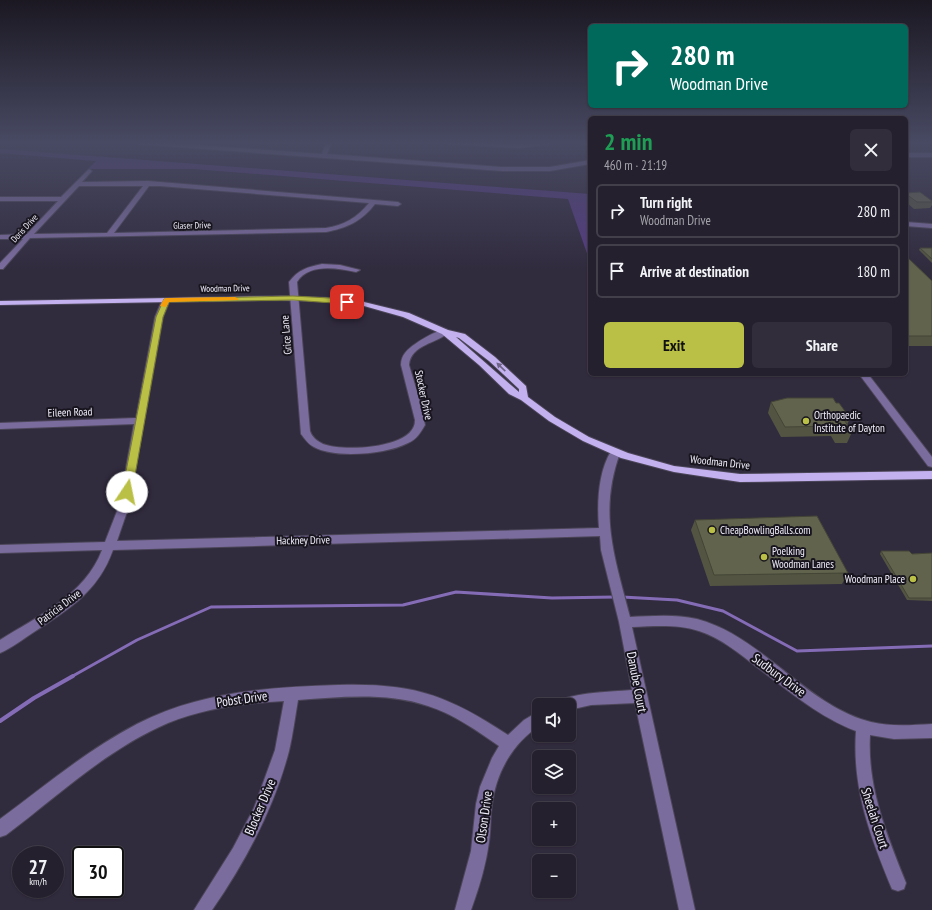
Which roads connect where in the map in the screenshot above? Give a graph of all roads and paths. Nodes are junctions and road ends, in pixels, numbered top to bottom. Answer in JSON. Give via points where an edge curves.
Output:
{"nodes":[{"id":1,"x":78,"y":184,"type":"edge"},
{"id":2,"x":147,"y":184,"type":"edge"},
{"id":3,"x":165,"y":184,"type":"edge"},
{"id":4,"x":0,"y":199,"type":"edge"},
{"id":5,"x":63,"y":199,"type":"junction"},
{"id":6,"x":373,"y":202,"type":"junction"},
{"id":7,"x":398,"y":204,"type":"dead end"},
{"id":8,"x":908,"y":224,"type":"edge"},
{"id":9,"x":932,"y":226,"type":"edge"},
{"id":10,"x":109,"y":235,"type":"junction"},
{"id":11,"x":29,"y":236,"type":"junction"},
{"id":12,"x":0,"y":237,"type":"edge"},
{"id":13,"x":0,"y":267,"type":"edge"},
{"id":14,"x":356,"y":270,"type":"dead end"},
{"id":15,"x":293,"y":298,"type":"junction"},
{"id":16,"x":166,"y":300,"type":"junction"},
{"id":17,"x":0,"y":303,"type":"edge"},
{"id":18,"x":445,"y":332,"type":"junction"},
{"id":19,"x":865,"y":376,"type":"edge"},
{"id":20,"x":140,"y":421,"type":"junction"},
{"id":21,"x":0,"y":426,"type":"edge"},
{"id":22,"x":305,"y":431,"type":"joint"},
{"id":23,"x":615,"y":453,"type":"junction"},
{"id":24,"x":932,"y":464,"type":"edge"},
{"id":25,"x":932,"y":475,"type":"edge"},
{"id":26,"x":605,"y":532,"type":"junction"},
{"id":27,"x":110,"y":545,"type":"junction"},
{"id":28,"x":0,"y":549,"type":"edge"},
{"id":29,"x":626,"y":622,"type":"junction"},
{"id":30,"x":0,"y":647,"type":"edge"},
{"id":31,"x":292,"y":693,"type":"junction"},
{"id":32,"x":640,"y":696,"type":"junction"},
{"id":33,"x":576,"y":702,"type":"edge"},
{"id":34,"x":532,"y":723,"type":"edge"},
{"id":35,"x":863,"y":727,"type":"junction"},
{"id":36,"x":932,"y":731,"type":"edge"},
{"id":37,"x":508,"y":744,"type":"junction"},
{"id":38,"x":0,"y":829,"type":"edge"},
{"id":39,"x":898,"y":883,"type":"dead end"},
{"id":40,"x":202,"y":910,"type":"edge"},
{"id":41,"x":463,"y":910,"type":"edge"},
{"id":42,"x":687,"y":910,"type":"edge"}],
"edges":[{"from":1,"to":5,"type":"street","name":"Doris Drive"},
{"from":2,"to":10,"type":"street"},
{"from":3,"to":6,"type":"street"},
{"from":4,"to":5,"type":"street"},
{"from":5,"to":11,"type":"street","name":"Doris Drive"},
{"from":6,"to":7,"type":"street"},
{"from":6,"to":10,"type":"street","name":"Glaser Drive","via":[[358,220],[326,230]]},
{"from":8,"to":9,"type":"street"},
{"from":10,"to":11,"type":"street","name":"Glaser Drive"},
{"from":11,"to":12,"type":"street","name":"Glaser Drive"},
{"from":11,"to":13,"type":"street","name":"Doris Drive"},
{"from":14,"to":15,"type":"street","name":"Grice Lane","via":[[332,267],[305,271],[293,282]]},
{"from":15,"to":16,"type":"main road","name":"Woodman Drive"},
{"from":15,"to":18,"type":"main road","name":"Woodman Drive","via":[[332,300],[378,308],[414,318]]},
{"from":15,"to":22,"type":"street","name":"Grice Lane"},
{"from":16,"to":17,"type":"main road","name":"Woodman Drive"},
{"from":16,"to":20,"type":"street","name":"Patricia Drive","via":[[159,317]]},
{"from":18,"to":22,"type":"street","name":"Stocker Drive","via":[[412,351],[406,358],[405,366],[420,421],[412,437],[389,447],[337,450],[310,441]]},
{"from":18,"to":23,"type":"main road","name":"Woodman Drive","via":[[512,392],[558,423]]},
{"from":19,"to":24,"type":"street"},
{"from":20,"to":21,"type":"street","name":"Eileen Road"},
{"from":20,"to":27,"type":"street","name":"Patricia Drive","via":[[124,506]]},
{"from":23,"to":25,"type":"main road","name":"Woodman Drive","via":[[674,469],[740,478]]},
{"from":23,"to":26,"type":"street","name":"Danube Court","via":[[604,489]]},
{"from":26,"to":27,"type":"street","name":"Hackney Drive"},
{"from":26,"to":29,"type":"street","name":"Danube Court","via":[[607,550]]},
{"from":27,"to":28,"type":"street","name":"Hackney Drive"},
{"from":27,"to":30,"type":"street","name":"Patricia Drive","via":[[96,573],[77,595]]},
{"from":29,"to":32,"type":"street","name":"Danube Court"},
{"from":29,"to":35,"type":"street","name":"Sudbury Drive","via":[[664,621],[706,627],[736,644],[827,709]]},
{"from":31,"to":37,"type":"street","name":"Pobst Drive","via":[[359,691],[404,694],[456,711]]},
{"from":31,"to":38,"type":"street","name":"Pobst Drive","via":[[228,699],[171,715],[143,728],[107,749]]},
{"from":31,"to":40,"type":"street","name":"Blocker Drive","via":[[282,749],[264,801],[241,851]]},
{"from":32,"to":33,"type":"street"},
{"from":32,"to":42,"type":"street","name":"Danube Court"},
{"from":34,"to":37,"type":"street","name":"Olson Drive"},
{"from":35,"to":36,"type":"street","name":"Sudbury Drive","via":[[873,730]]},
{"from":35,"to":39,"type":"street","name":"Sheelah Court","via":[[861,744],[865,793]]},
{"from":37,"to":41,"type":"street","name":"Olson Drive","via":[[489,783],[481,842]]}]}
